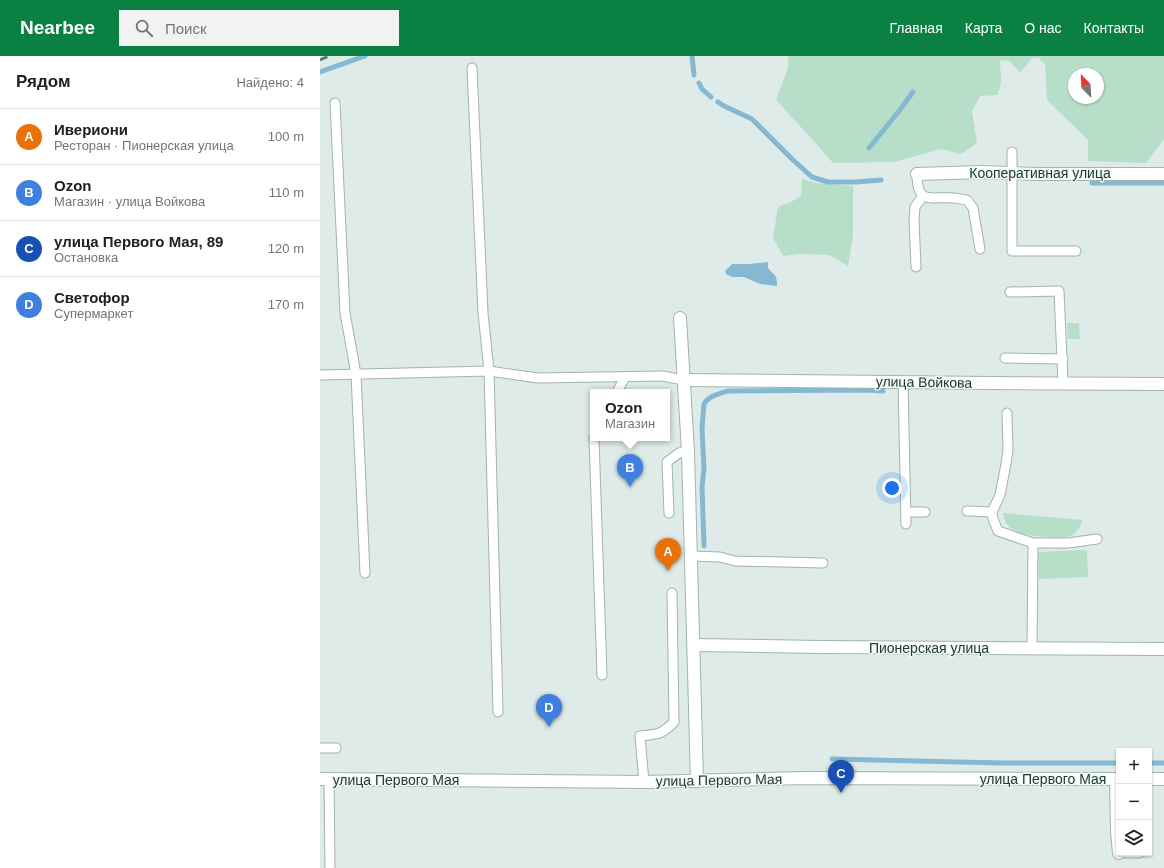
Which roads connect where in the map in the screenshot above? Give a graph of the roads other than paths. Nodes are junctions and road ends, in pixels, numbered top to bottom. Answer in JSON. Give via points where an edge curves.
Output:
{"nodes":[{"id":1,"x":472,"y":68,"type":"dead end"},
{"id":2,"x":335,"y":103,"type":"dead end"},
{"id":3,"x":1012,"y":152,"type":"dead end"},
{"id":4,"x":1012,"y":173,"type":"junction"},
{"id":5,"x":917,"y":174,"type":"joint"},
{"id":6,"x":1164,"y":174,"type":"edge"},
{"id":7,"x":923,"y":196,"type":"junction"},
{"id":8,"x":980,"y":249,"type":"dead end"},
{"id":9,"x":1076,"y":251,"type":"dead end"},
{"id":10,"x":916,"y":267,"type":"dead end"},
{"id":11,"x":1010,"y":292,"type":"dead end"},
{"id":12,"x":680,"y":318,"type":"dead end"},
{"id":13,"x":1005,"y":358,"type":"dead end"},
{"id":14,"x":1062,"y":359,"type":"junction"},
{"id":15,"x":489,"y":372,"type":"junction"},
{"id":16,"x":320,"y":374,"type":"edge"},
{"id":17,"x":356,"y":374,"type":"junction"},
{"id":18,"x":625,"y":377,"type":"junction"},
{"id":19,"x":683,"y":380,"type":"junction"},
{"id":20,"x":903,"y":382,"type":"junction"},
{"id":21,"x":1063,"y":384,"type":"junction"},
{"id":22,"x":1164,"y":384,"type":"edge"},
{"id":23,"x":619,"y":389,"type":"edge"},
{"id":24,"x":1007,"y":413,"type":"dead end"},
{"id":25,"x":594,"y":441,"type":"edge"},
{"id":26,"x":688,"y":452,"type":"junction"},
{"id":27,"x":967,"y":511,"type":"dead end"},
{"id":28,"x":906,"y":512,"type":"junction"},
{"id":29,"x":925,"y":512,"type":"dead end"},
{"id":30,"x":992,"y":512,"type":"junction"},
{"id":31,"x":669,"y":513,"type":"dead end"},
{"id":32,"x":906,"y":524,"type":"dead end"},
{"id":33,"x":1097,"y":539,"type":"dead end"},
{"id":34,"x":1033,"y":543,"type":"junction"},
{"id":35,"x":692,"y":556,"type":"junction"},
{"id":36,"x":823,"y":563,"type":"dead end"},
{"id":37,"x":365,"y":573,"type":"dead end"},
{"id":38,"x":672,"y":593,"type":"dead end"},
{"id":39,"x":694,"y":646,"type":"junction"},
{"id":40,"x":1032,"y":648,"type":"junction"},
{"id":41,"x":1164,"y":649,"type":"edge"},
{"id":42,"x":602,"y":675,"type":"dead end"},
{"id":43,"x":498,"y":712,"type":"dead end"},
{"id":44,"x":320,"y":748,"type":"edge"},
{"id":45,"x":336,"y":748,"type":"dead end"},
{"id":46,"x":324,"y":779,"type":"edge"},
{"id":47,"x":1116,"y":779,"type":"edge"},
{"id":48,"x":1152,"y":779,"type":"edge"},
{"id":49,"x":1164,"y":779,"type":"edge"},
{"id":50,"x":697,"y":781,"type":"junction"},
{"id":51,"x":644,"y":782,"type":"junction"},
{"id":52,"x":1118,"y":784,"type":"edge"},
{"id":53,"x":1117,"y":820,"type":"edge"},
{"id":54,"x":330,"y":868,"type":"edge"}],
"edges":[{"from":1,"to":15,"type":"lane","via":[[483,313]]},
{"from":2,"to":17,"type":"lane","via":[[345,313]]},
{"from":3,"to":4,"type":"lane"},
{"from":4,"to":5,"type":"street","name":"Кооперативная улица"},
{"from":4,"to":6,"type":"street","name":"Кооперативная улица"},
{"from":4,"to":9,"type":"lane","via":[[1012,251]]},
{"from":5,"to":7,"type":"lane","via":[[917,186]]},
{"from":7,"to":8,"type":"lane","via":[[929,199],[967,200],[973,208]]},
{"from":7,"to":10,"type":"lane","via":[[915,207]]},
{"from":11,"to":14,"type":"lane","via":[[1059,291]]},
{"from":12,"to":19,"type":"street"},
{"from":13,"to":14,"type":"lane"},
{"from":14,"to":21,"type":"lane"},
{"from":15,"to":17,"type":"lane"},
{"from":15,"to":18,"type":"lane","via":[[538,378]]},
{"from":15,"to":43,"type":"lane"},
{"from":16,"to":17,"type":"lane"},
{"from":17,"to":37,"type":"lane"},
{"from":18,"to":19,"type":"lane","via":[[663,376]]},
{"from":18,"to":23,"type":"lane"},
{"from":19,"to":20,"type":"street","name":"улица Войкова"},
{"from":19,"to":26,"type":"street"},
{"from":20,"to":21,"type":"street","name":"улица Войкова"},
{"from":20,"to":28,"type":"lane"},
{"from":21,"to":22,"type":"street","name":"улица Войкова"},
{"from":24,"to":30,"type":"lane","via":[[1006,464],[1000,495]]},
{"from":25,"to":42,"type":"lane"},
{"from":26,"to":31,"type":"lane","via":[[679,453],[667,462]]},
{"from":26,"to":35,"type":"street"},
{"from":27,"to":30,"type":"lane"},
{"from":28,"to":29,"type":"lane"},
{"from":28,"to":32,"type":"lane"},
{"from":30,"to":34,"type":"lane","via":[[998,531]]},
{"from":33,"to":34,"type":"lane","via":[[1068,543]]},
{"from":34,"to":40,"type":"lane"},
{"from":35,"to":36,"type":"lane","via":[[720,557],[735,561]]},
{"from":35,"to":39,"type":"street"},
{"from":38,"to":51,"type":"lane","via":[[674,722],[658,734],[640,736]]},
{"from":39,"to":40,"type":"street","name":"Пионерская улица"},
{"from":39,"to":50,"type":"street"},
{"from":40,"to":41,"type":"street","name":"Пионерская улица"},
{"from":44,"to":45,"type":"lane"},
{"from":46,"to":51,"type":"street","name":"улица Первого Мая"},
{"from":46,"to":54,"type":"lane"},
{"from":47,"to":50,"type":"street","name":"улица Первого Мая","via":[[806,778]]},
{"from":48,"to":49,"type":"street"},
{"from":50,"to":51,"type":"street","name":"улица Первого Мая"},
{"from":52,"to":53,"type":"street"}]}
